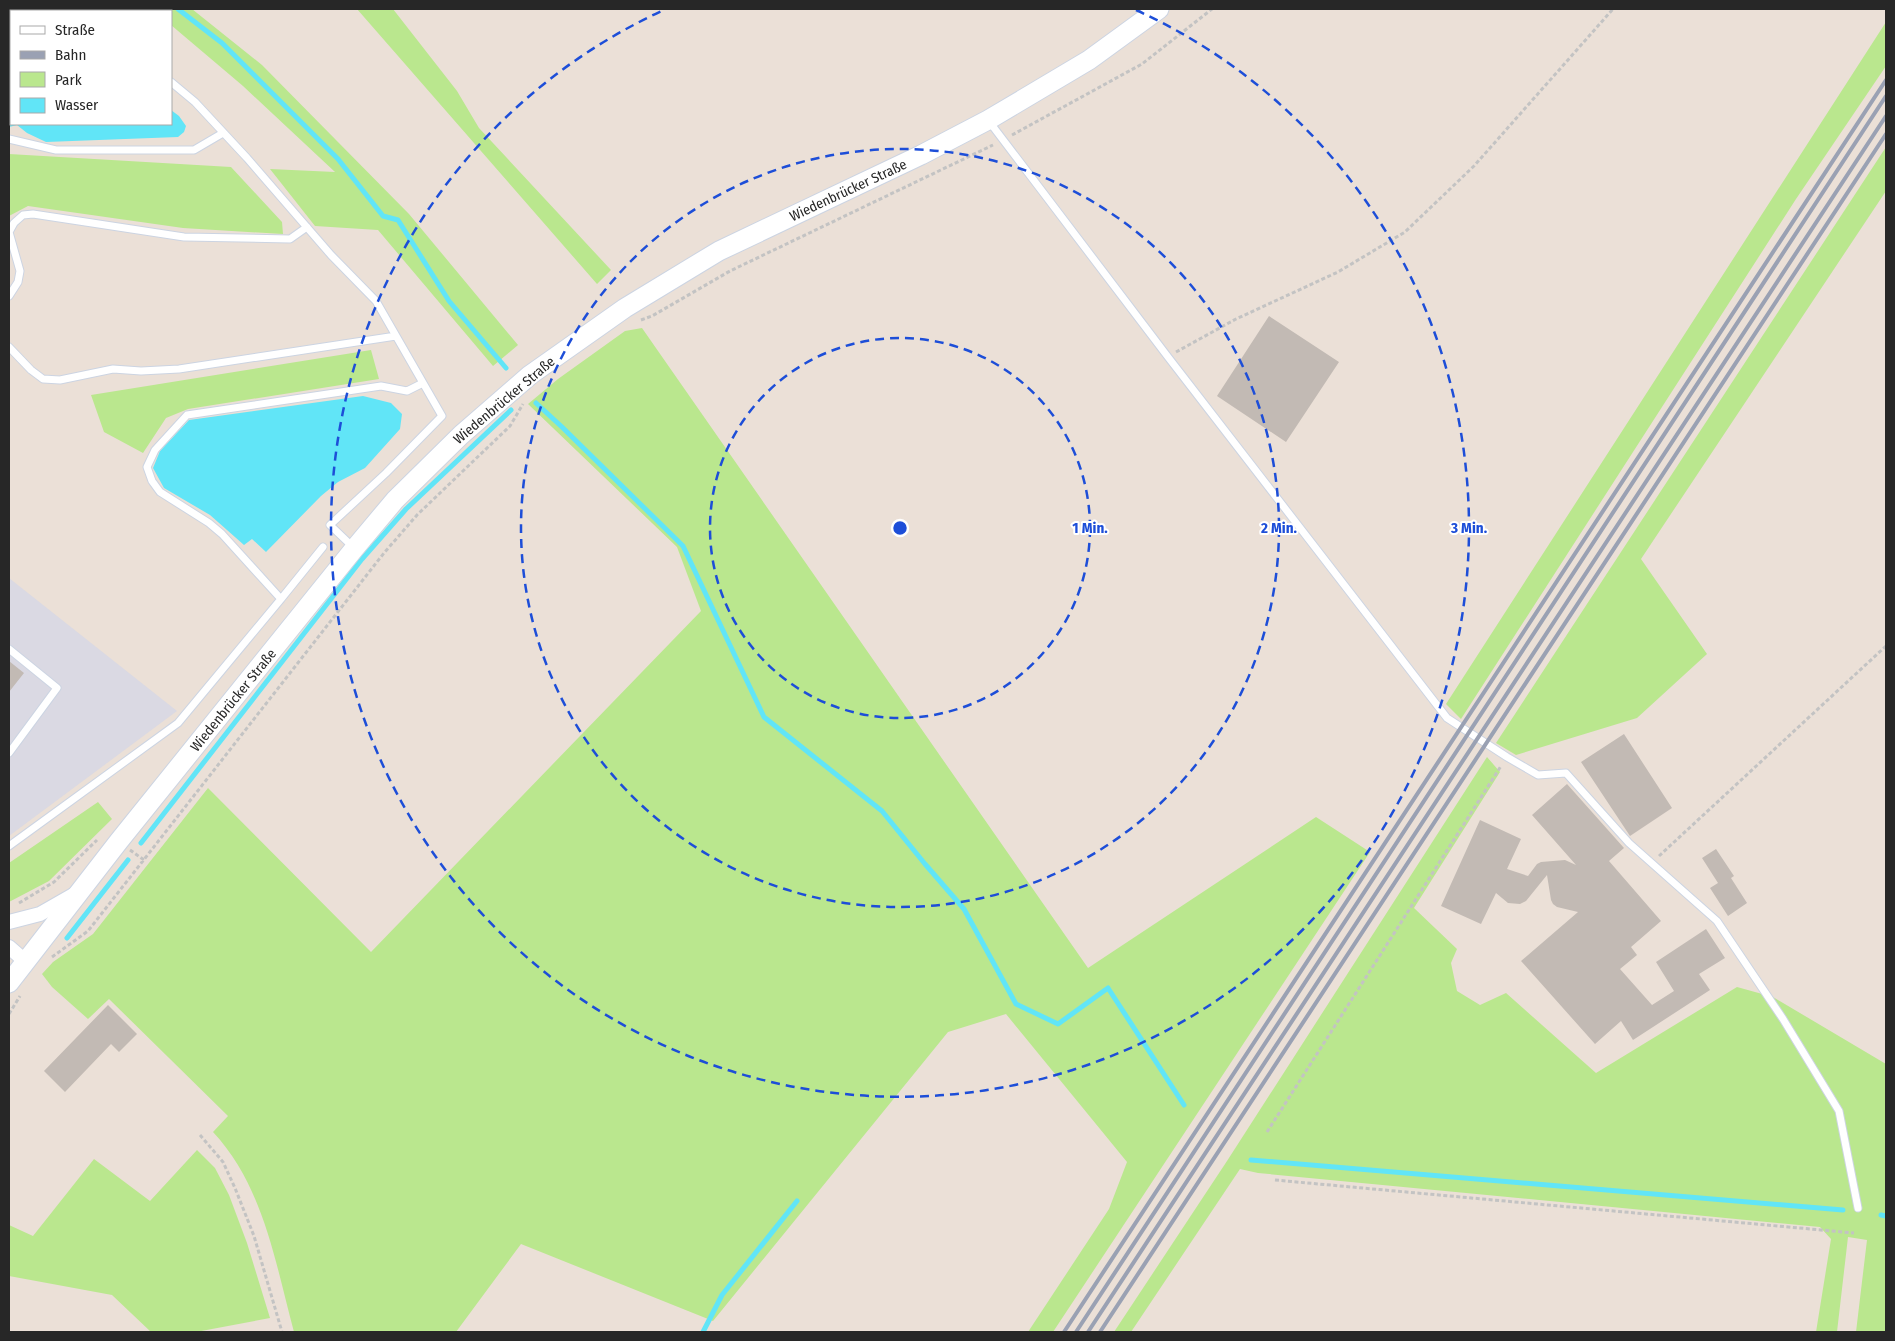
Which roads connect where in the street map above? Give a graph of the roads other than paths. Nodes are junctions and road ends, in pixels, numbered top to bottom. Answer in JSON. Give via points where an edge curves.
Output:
{"nodes":[{"id":1,"x":1159,"y":9,"type":"edge"},
{"id":2,"x":172,"y":83,"type":"edge"},
{"id":3,"x":988,"y":120,"type":"junction"},
{"id":4,"x":223,"y":133,"type":"junction"},
{"id":5,"x":9,"y":139,"type":"edge"},
{"id":6,"x":307,"y":227,"type":"junction"},
{"id":7,"x":9,"y":296,"type":"edge"},
{"id":8,"x":396,"y":336,"type":"junction"},
{"id":9,"x":9,"y":347,"type":"edge"},
{"id":10,"x":423,"y":383,"type":"junction"},
{"id":11,"x":323,"y":547,"type":"dead end"},
{"id":12,"x":354,"y":549,"type":"junction"},
{"id":13,"x":280,"y":599,"type":"junction"},
{"id":14,"x":9,"y":650,"type":"edge"},
{"id":15,"x":9,"y":752,"type":"edge"},
{"id":16,"x":9,"y":846,"type":"edge"},
{"id":17,"x":80,"y":891,"type":"junction"},
{"id":18,"x":9,"y":922,"type":"edge"},
{"id":19,"x":9,"y":947,"type":"edge"},
{"id":20,"x":26,"y":961,"type":"junction"},
{"id":21,"x":12,"y":985,"type":"edge"},
{"id":22,"x":1858,"y":1208,"type":"dead end"}],
"edges":[{"from":1,"to":3,"type":"street","name":"Wiedenbrücker Straße","via":[[1089,60]]},
{"from":2,"to":4,"type":"lane"},
{"from":3,"to":12,"type":"street","name":"Wiedenbrücker Straße","via":[[719,250],[625,308],[530,374],[461,434],[395,500]]},
{"from":3,"to":22,"type":"lane","via":[[1448,718],[1538,775],[1566,773],[1629,843],[1717,921],[1783,1019],[1839,1111]]},
{"from":4,"to":5,"type":"lane","via":[[194,150],[56,150]]},
{"from":4,"to":6,"type":"lane"},
{"from":6,"to":7,"type":"lane","via":[[290,239],[184,237],[66,218],[23,215],[9,232],[20,271],[18,282]]},
{"from":6,"to":8,"type":"lane","via":[[376,302]]},
{"from":8,"to":9,"type":"lane","via":[[179,369],[113,370],[60,380],[43,379]]},
{"from":8,"to":10,"type":"lane"},
{"from":10,"to":12,"type":"lane","via":[[442,416],[330,525]]},
{"from":10,"to":13,"type":"lane","via":[[407,391],[381,386],[187,415],[155,450],[147,468],[160,492],[222,534]]},
{"from":11,"to":13,"type":"lane"},
{"from":12,"to":17,"type":"street","name":"Wiedenbrücker Straße"},
{"from":13,"to":16,"type":"lane","via":[[178,723]]},
{"from":14,"to":15,"type":"lane","via":[[57,688]]},
{"from":17,"to":18,"type":"street","via":[[40,914]]},
{"from":17,"to":20,"type":"street","name":"Wiedenbrücker Straße"},
{"from":19,"to":20,"type":"street"},
{"from":20,"to":21,"type":"street","name":"Wiedenbrücker Straße"}]}
